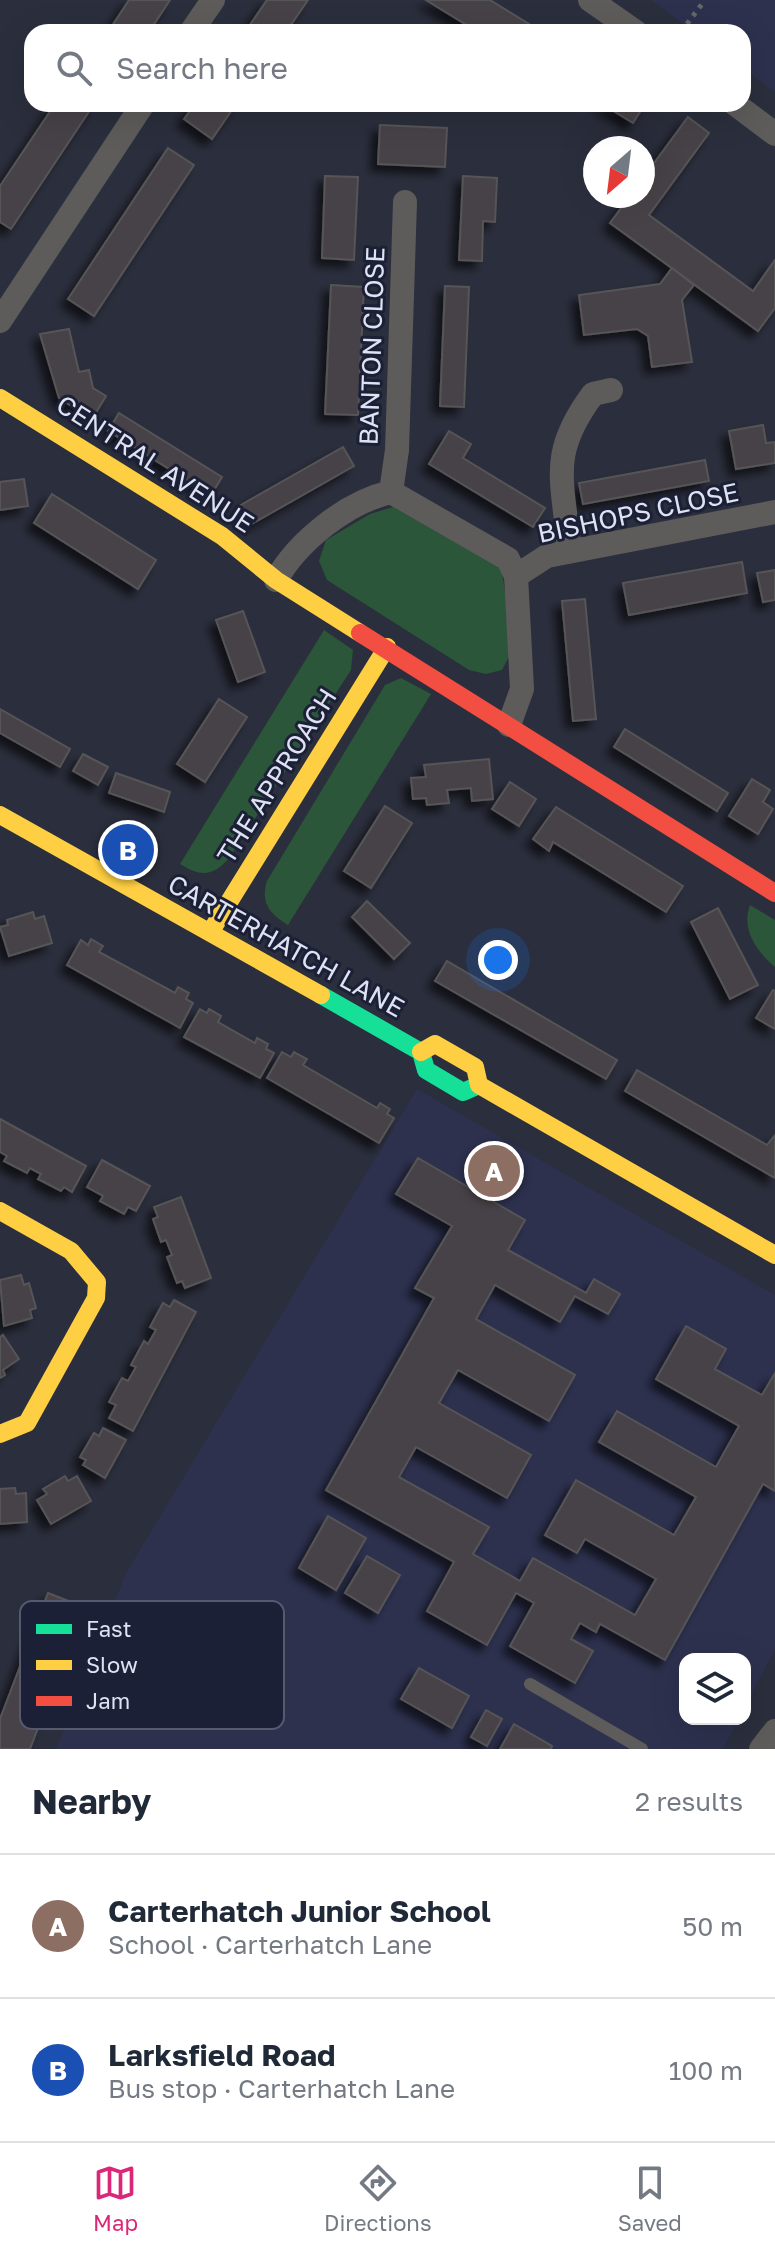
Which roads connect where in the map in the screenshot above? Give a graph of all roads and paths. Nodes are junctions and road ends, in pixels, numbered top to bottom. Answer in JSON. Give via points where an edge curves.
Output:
{"nodes":[{"id":1,"x":213,"y":0,"type":"edge"},
{"id":2,"x":590,"y":0,"type":"edge"},
{"id":3,"x":705,"y":0,"type":"edge"},
{"id":4,"x":196,"y":24,"type":"edge"},
{"id":5,"x":624,"y":24,"type":"edge"},
{"id":6,"x":687,"y":24,"type":"edge"},
{"id":7,"x":138,"y":112,"type":"edge"},
{"id":8,"x":746,"y":112,"type":"edge"},
{"id":9,"x":775,"y":134,"type":"edge"},
{"id":10,"x":405,"y":202,"type":"dead end"},
{"id":11,"x":0,"y":321,"type":"edge"},
{"id":12,"x":0,"y":374,"type":"edge"},
{"id":13,"x":611,"y":390,"type":"dead end"},
{"id":14,"x":3,"y":400,"type":"edge"},
{"id":15,"x":391,"y":492,"type":"junction"},
{"id":16,"x":775,"y":512,"type":"edge"},
{"id":17,"x":569,"y":551,"type":"junction"},
{"id":18,"x":516,"y":576,"type":"junction"},
{"id":19,"x":276,"y":580,"type":"junction"},
{"id":20,"x":387,"y":647,"type":"junction"},
{"id":21,"x":509,"y":725,"type":"junction"},
{"id":22,"x":0,"y":815,"type":"edge"},
{"id":23,"x":775,"y":893,"type":"edge"},
{"id":24,"x":211,"y":931,"type":"junction"},
{"id":25,"x":421,"y":1052,"type":"junction"},
{"id":26,"x":479,"y":1085,"type":"junction"},
{"id":27,"x":0,"y":1211,"type":"edge"},
{"id":28,"x":775,"y":1255,"type":"edge"},
{"id":29,"x":0,"y":1434,"type":"edge"},
{"id":30,"x":530,"y":1684,"type":"dead end"},
{"id":31,"x":775,"y":1731,"type":"edge"},
{"id":32,"x":642,"y":1749,"type":"edge"},
{"id":33,"x":761,"y":1749,"type":"edge"}],
"edges":[{"from":1,"to":4,"type":"street"},
{"from":2,"to":5,"type":"street"},
{"from":3,"to":6,"type":"path"},
{"from":7,"to":11,"type":"street"},
{"from":8,"to":9,"type":"street"},
{"from":10,"to":15,"type":"street","name":"BANTON CLOSE"},
{"from":12,"to":14,"type":"street"},
{"from":13,"to":17,"type":"street","via":[[593,394],[566,436],[560,473]]},
{"from":14,"to":19,"type":"street","name":"CENTRAL AVENUE","via":[[222,536]]},
{"from":15,"to":18,"type":"street","via":[[508,559]]},
{"from":15,"to":19,"type":"street","via":[[307,539]]},
{"from":16,"to":17,"type":"street","name":"BISHOPS CLOSE"},
{"from":17,"to":18,"type":"street","name":"BISHOPS CLOSE","via":[[547,556]]},
{"from":18,"to":21,"type":"street","via":[[522,689]]},
{"from":19,"to":20,"type":"street","name":"CENTRAL AVENUE"},
{"from":20,"to":21,"type":"street","name":"CENTRAL AVENUE"},
{"from":20,"to":24,"type":"street","name":"THE APPROACH"},
{"from":21,"to":23,"type":"street","name":"CENTRAL AVENUE"},
{"from":22,"to":24,"type":"street","name":"CARTERHATCH LANE"},
{"from":24,"to":25,"type":"street","name":"CARTERHATCH LANE"},
{"from":25,"to":26,"type":"street","name":"CARTERHATCH LANE","via":[[426,1070],[463,1092]]},
{"from":25,"to":26,"type":"street","name":"CARTERHATCH LANE","via":[[435,1044],[449,1051],[475,1067]]},
{"from":26,"to":28,"type":"street","name":"CARTERHATCH LANE"},
{"from":27,"to":29,"type":"street","via":[[71,1251],[97,1282],[96,1298],[27,1423]]},
{"from":30,"to":32,"type":"lane"},
{"from":31,"to":33,"type":"street"}]}
